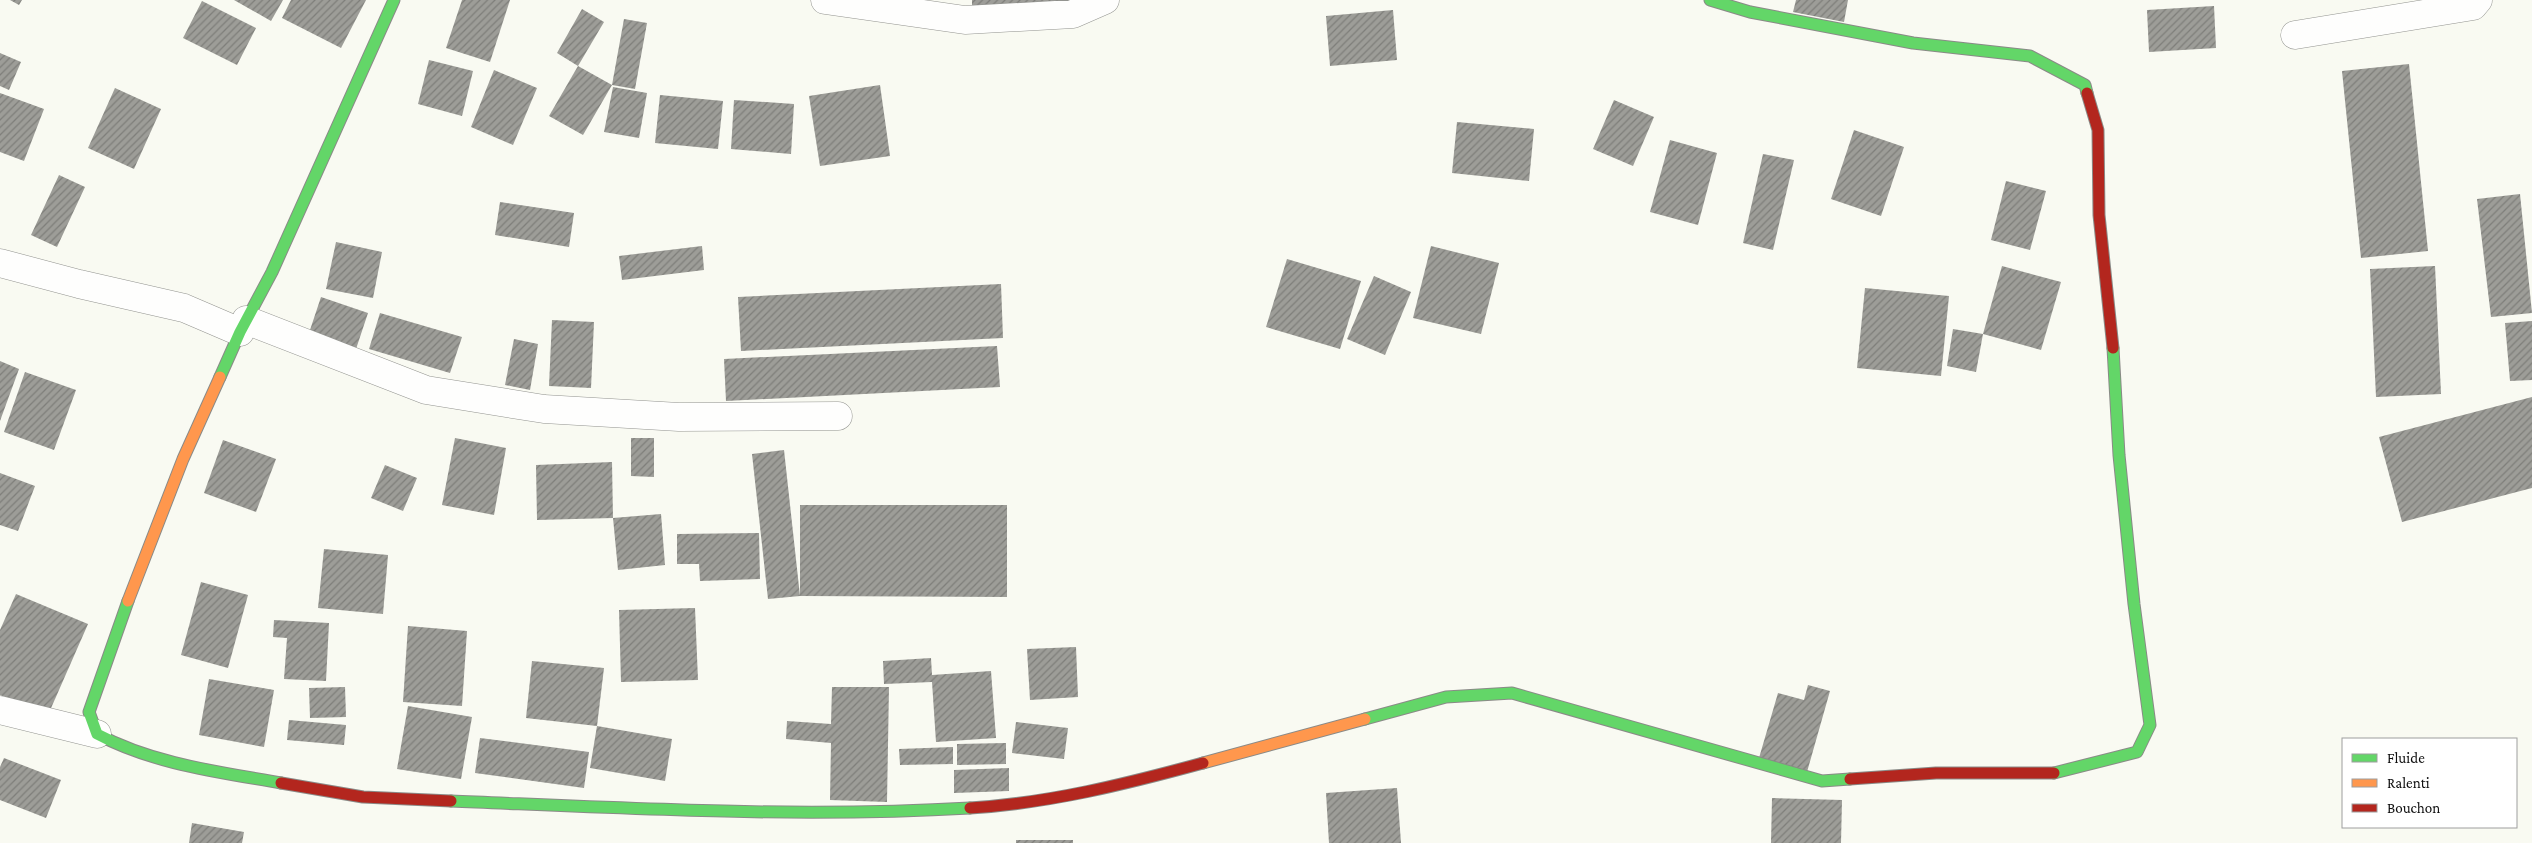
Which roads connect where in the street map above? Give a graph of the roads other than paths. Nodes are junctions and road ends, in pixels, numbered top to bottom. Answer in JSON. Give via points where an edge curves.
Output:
{"nodes":[{"id":1,"x":394,"y":0,"type":"edge"},
{"id":2,"x":825,"y":0,"type":"edge"},
{"id":3,"x":1105,"y":0,"type":"edge"},
{"id":4,"x":1710,"y":0,"type":"edge"},
{"id":5,"x":2478,"y":0,"type":"edge"},
{"id":6,"x":2295,"y":35,"type":"dead end"},
{"id":7,"x":0,"y":262,"type":"edge"},
{"id":8,"x":243,"y":326,"type":"junction"},
{"id":9,"x":838,"y":416,"type":"dead end"},
{"id":10,"x":0,"y":710,"type":"edge"},
{"id":11,"x":97,"y":734,"type":"junction"}],
"edges":[{"from":1,"to":8,"type":"street","via":[[272,272]]},
{"from":2,"to":3,"type":"street","via":[[965,20],[1073,14]]},
{"from":4,"to":11,"type":"street","via":[[1750,12],[1913,43],[2030,56],[2085,85],[2098,130],[2099,215],[2111,317],[2119,455],[2150,725],[2137,752],[2056,773],[1936,773],[1822,781],[1512,692],[1446,697],[1124,785],[1016,805],[902,812],[731,812],[363,797],[202,769],[123,748]]},
{"from":5,"to":6,"type":"street","via":[[2474,6]]},
{"from":7,"to":8,"type":"street"},
{"from":8,"to":9,"type":"street","via":[[426,390],[544,409],[679,417]]},
{"from":8,"to":11,"type":"street","via":[[183,460],[105,662],[90,712]]},
{"from":10,"to":11,"type":"street"}]}
